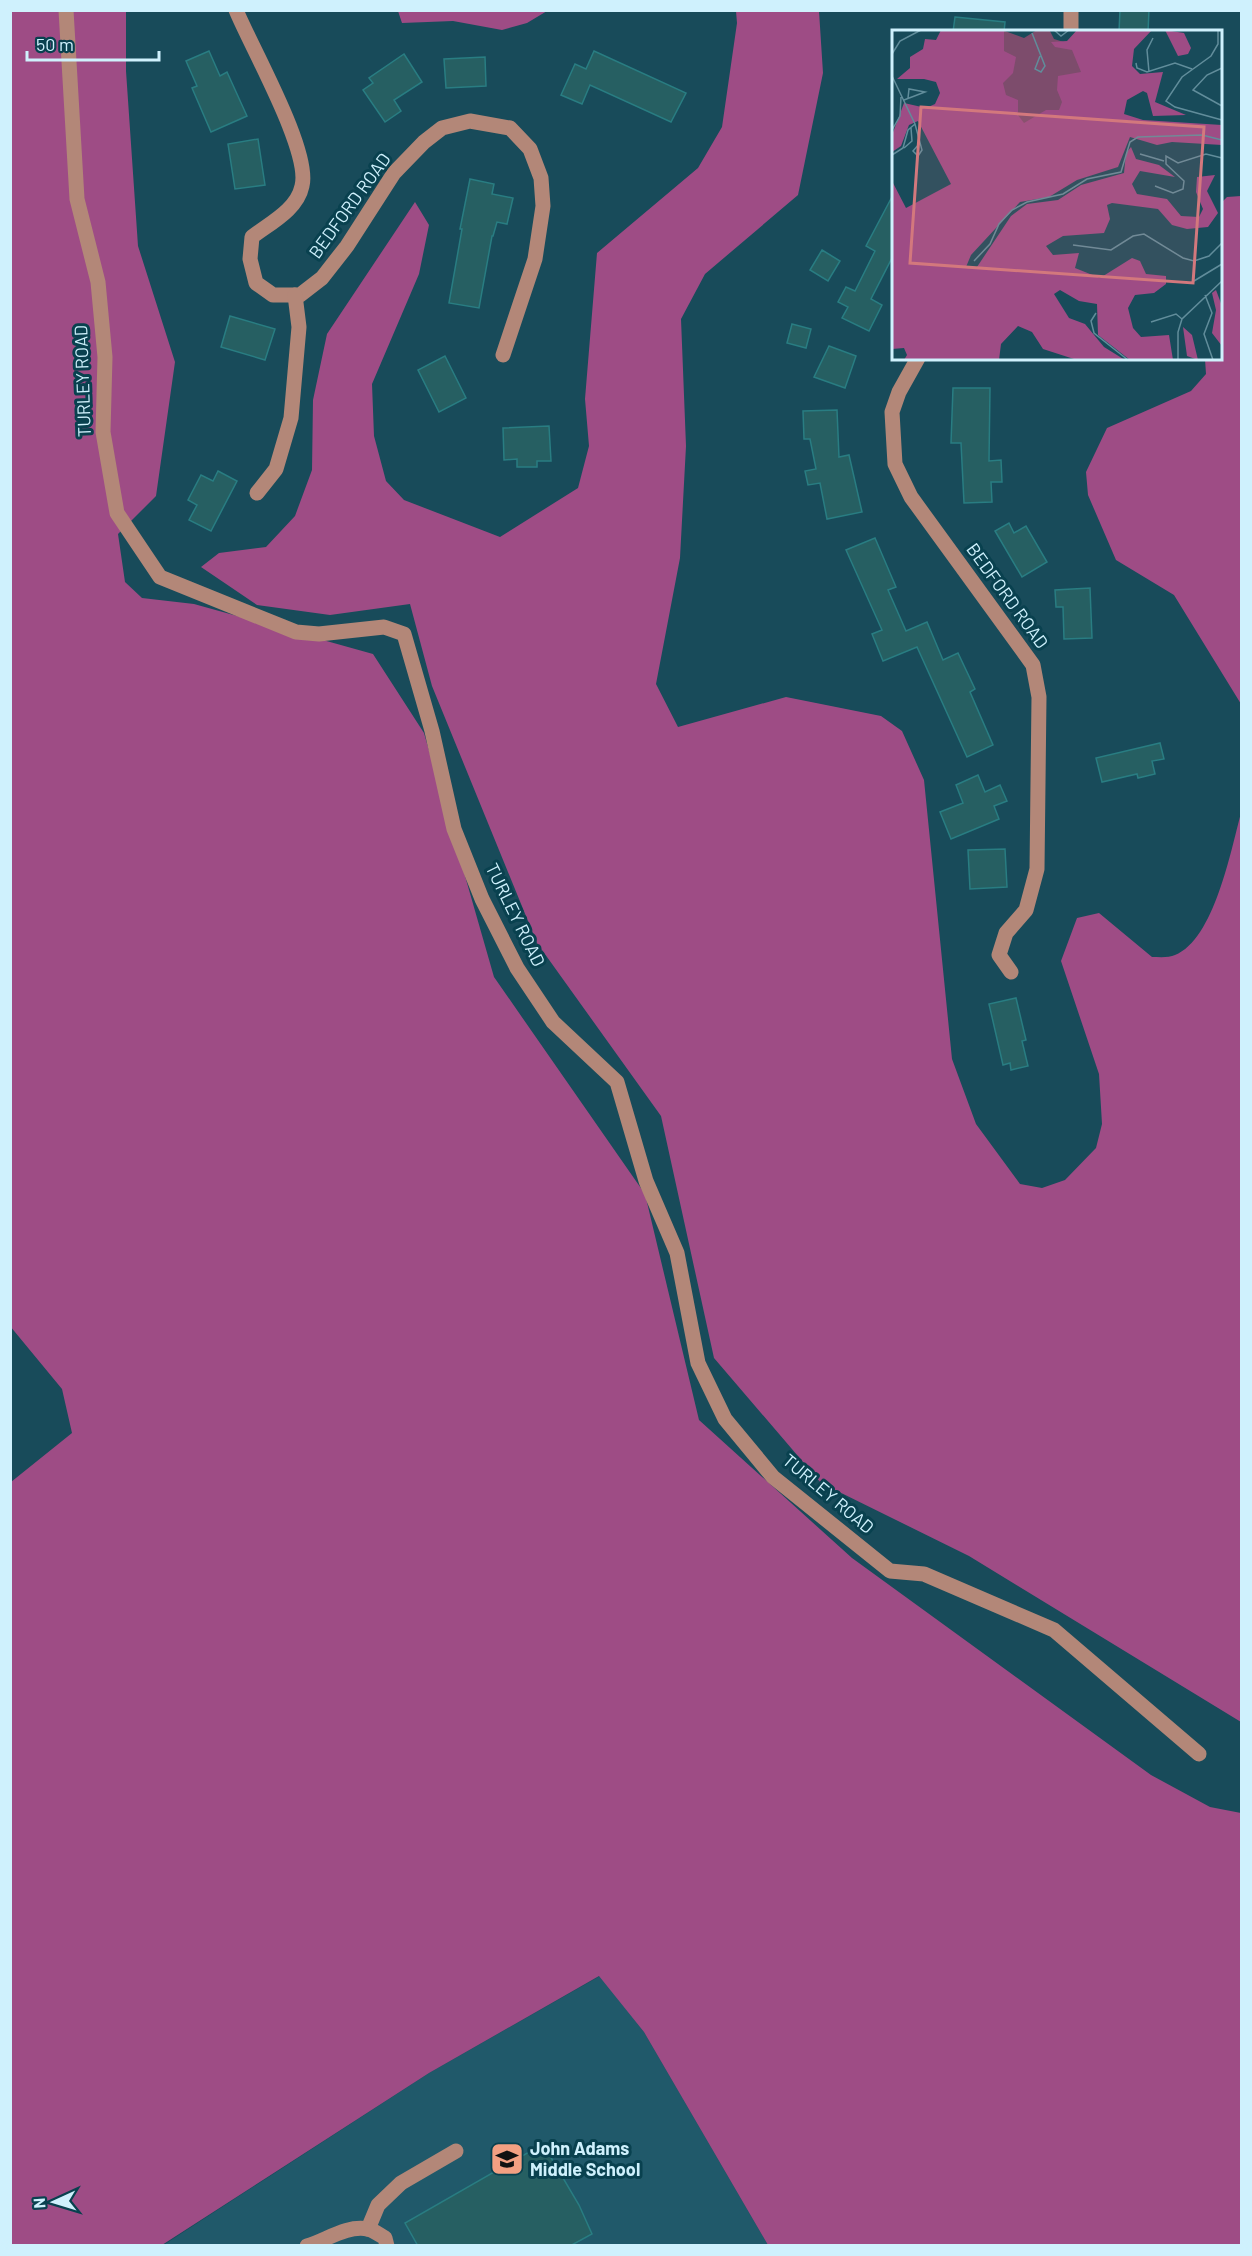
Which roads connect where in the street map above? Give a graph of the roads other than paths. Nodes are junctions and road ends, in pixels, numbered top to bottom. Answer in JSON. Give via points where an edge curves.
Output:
{"nodes":[{"id":1,"x":66,"y":10,"type":"edge"},
{"id":2,"x":236,"y":10,"type":"edge"},
{"id":3,"x":1071,"y":10,"type":"edge"},
{"id":4,"x":1071,"y":30,"type":"edge"},
{"id":5,"x":295,"y":295,"type":"junction"},
{"id":6,"x":503,"y":355,"type":"dead end"},
{"id":7,"x":917,"y":360,"type":"edge"},
{"id":8,"x":257,"y":493,"type":"dead end"},
{"id":9,"x":1011,"y":972,"type":"dead end"},
{"id":10,"x":1199,"y":1754,"type":"dead end"},
{"id":11,"x":456,"y":2151,"type":"dead end"},
{"id":12,"x":368,"y":2229,"type":"junction"},
{"id":13,"x":307,"y":2246,"type":"edge"},
{"id":14,"x":387,"y":2246,"type":"edge"}],
"edges":[{"from":1,"to":10,"type":"street","name":"TURLEY ROAD","via":[[77,199],[98,282],[105,357],[103,432],[117,513],[160,577],[296,632],[319,634],[384,627],[404,634],[432,731],[454,829],[482,899],[517,968],[553,1023],[617,1082],[646,1181],[677,1253],[698,1363],[725,1419],[773,1476],[890,1571],[924,1574],[1054,1630]]},
{"from":2,"to":5,"type":"street","via":[[299,152],[303,185],[284,215],[252,237],[253,274],[256,283],[273,295]]},
{"from":3,"to":4,"type":"street"},
{"from":5,"to":6,"type":"street","name":"BEDFORD ROAD","via":[[322,278],[394,173],[423,142],[442,128],[470,121],[510,128],[530,149],[541,178],[543,206],[535,259]]},
{"from":5,"to":8,"type":"street","via":[[299,327],[291,418],[276,469]]},
{"from":7,"to":9,"type":"street","name":"BEDFORD ROAD","via":[[892,412],[895,464],[911,497],[1033,665],[1039,697],[1037,869],[1026,910],[1006,933],[999,955]]},
{"from":11,"to":12,"type":"street","via":[[401,2183],[378,2205]]},
{"from":12,"to":13,"type":"street","via":[[340,2231]]},
{"from":12,"to":14,"type":"street","via":[[385,2238]]}]}
